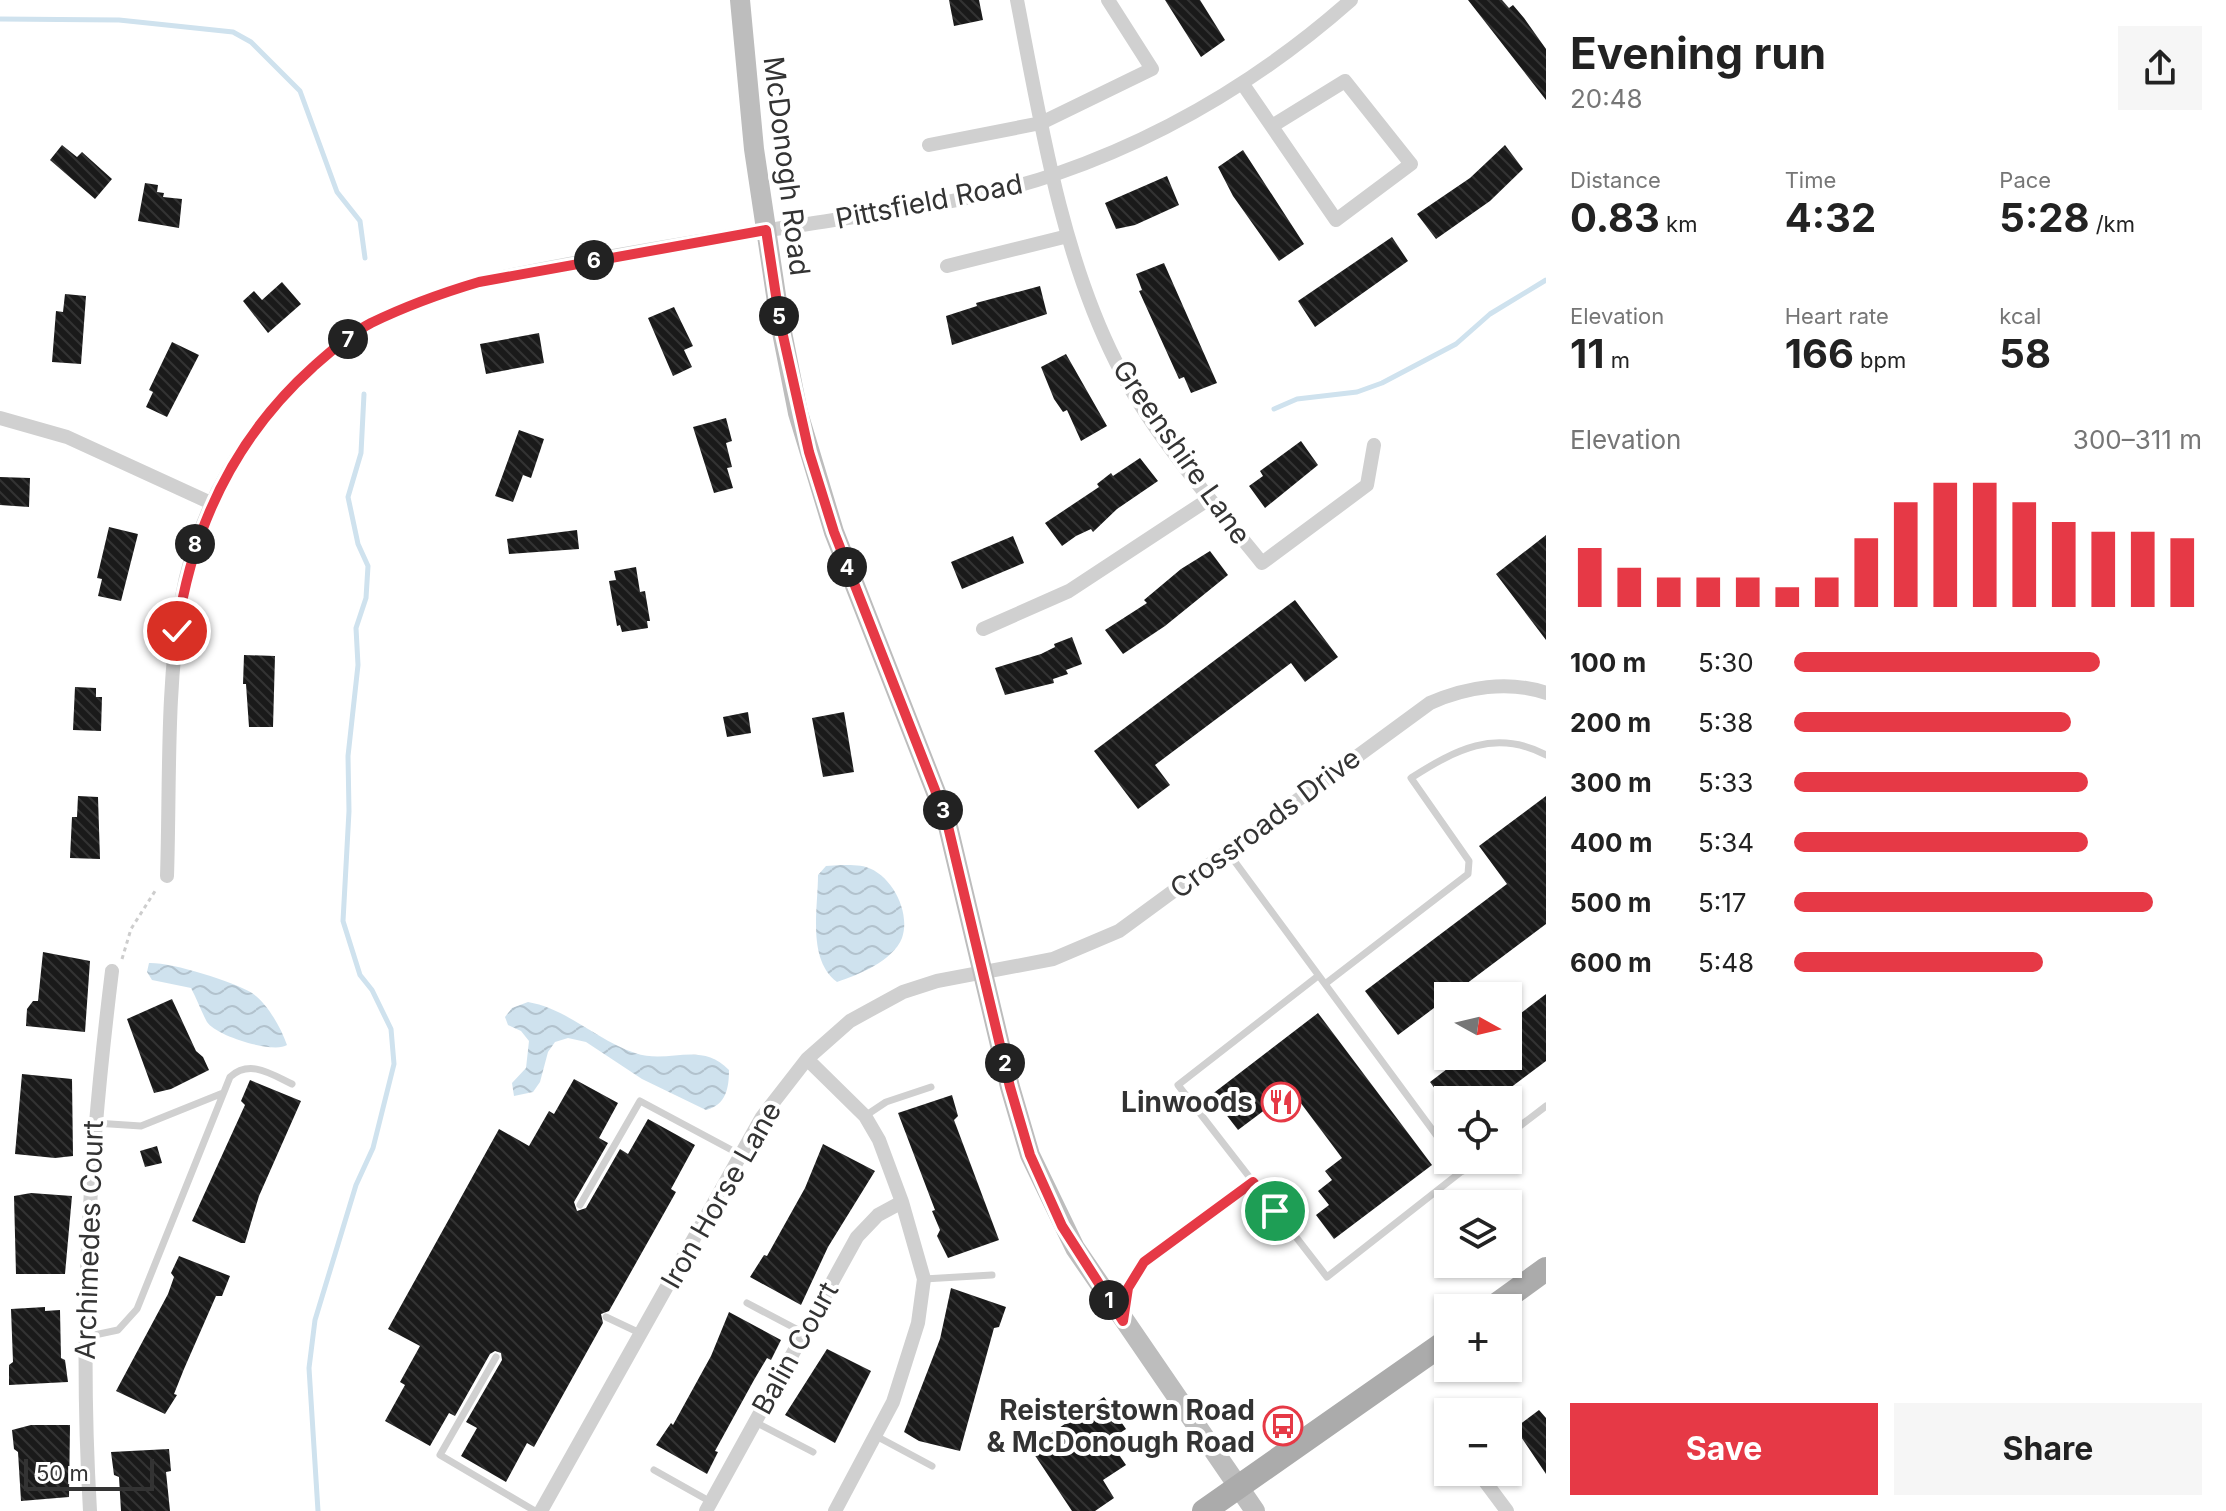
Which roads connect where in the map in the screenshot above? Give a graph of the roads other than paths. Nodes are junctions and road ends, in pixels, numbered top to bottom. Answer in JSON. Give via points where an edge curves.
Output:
{"nodes":[{"id":1,"x":740,"y":0,"type":"edge"},
{"id":2,"x":1017,"y":0,"type":"edge"},
{"id":3,"x":1108,"y":0,"type":"edge"},
{"id":4,"x":1351,"y":0,"type":"edge"},
{"id":5,"x":1242,"y":83,"type":"junction"},
{"id":6,"x":1041,"y":123,"type":"junction"},
{"id":7,"x":1272,"y":126,"type":"junction"},
{"id":8,"x":929,"y":145,"type":"dead end"},
{"id":9,"x":1055,"y":174,"type":"junction"},
{"id":10,"x":766,"y":230,"type":"junction"},
{"id":11,"x":1068,"y":236,"type":"junction"},
{"id":12,"x":947,"y":266,"type":"dead end"},
{"id":13,"x":0,"y":418,"type":"edge"},
{"id":14,"x":1374,"y":445,"type":"dead end"},
{"id":15,"x":1209,"y":499,"type":"junction"},
{"id":16,"x":211,"y":503,"type":"junction"},
{"id":17,"x":983,"y":629,"type":"dead end"},
{"id":18,"x":1546,"y":693,"type":"edge"},
{"id":19,"x":1546,"y":755,"type":"edge"},
{"id":20,"x":1227,"y":851,"type":"junction"},
{"id":21,"x":167,"y":876,"type":"road end"},
{"id":22,"x":112,"y":971,"type":"road end"},
{"id":23,"x":985,"y":972,"type":"junction"},
{"id":24,"x":1318,"y":976,"type":"junction"},
{"id":25,"x":1325,"y":984,"type":"junction"},
{"id":26,"x":807,"y":1059,"type":"junction"},
{"id":27,"x":292,"y":1084,"type":"dead end"},
{"id":28,"x":931,"y":1087,"type":"dead end"},
{"id":29,"x":223,"y":1093,"type":"junction"},
{"id":30,"x":1546,"y":1106,"type":"edge"},
{"id":31,"x":865,"y":1116,"type":"junction"},
{"id":32,"x":93,"y":1123,"type":"junction"},
{"id":33,"x":1522,"y":1124,"type":"edge"},
{"id":34,"x":1434,"y":1132,"type":"edge"},
{"id":35,"x":741,"y":1155,"type":"junction"},
{"id":36,"x":1459,"y":1174,"type":"edge"},
{"id":37,"x":1253,"y":1182,"type":"junction"},
{"id":38,"x":902,"y":1202,"type":"junction"},
{"id":39,"x":580,"y":1205,"type":"dead end"},
{"id":40,"x":1546,"y":1269,"type":"edge"},
{"id":41,"x":992,"y":1275,"type":"dead end"},
{"id":42,"x":924,"y":1279,"type":"junction"},
{"id":43,"x":1511,"y":1294,"type":"edge"},
{"id":44,"x":747,"y":1303,"type":"dead end"},
{"id":45,"x":606,"y":1317,"type":"dead end"},
{"id":46,"x":1123,"y":1321,"type":"junction"},
{"id":47,"x":804,"y":1333,"type":"junction"},
{"id":48,"x":642,"y":1334,"type":"junction"},
{"id":49,"x":83,"y":1337,"type":"junction"},
{"id":50,"x":1434,"y":1350,"type":"edge"},
{"id":51,"x":496,"y":1357,"type":"dead end"},
{"id":52,"x":755,"y":1422,"type":"junction"},
{"id":53,"x":876,"y":1436,"type":"junction"},
{"id":54,"x":813,"y":1452,"type":"dead end"},
{"id":55,"x":932,"y":1466,"type":"dead end"},
{"id":56,"x":654,"y":1470,"type":"dead end"},
{"id":57,"x":1488,"y":1486,"type":"edge"},
{"id":58,"x":1238,"y":1487,"type":"junction"},
{"id":59,"x":708,"y":1507,"type":"edge"},
{"id":60,"x":90,"y":1511,"type":"edge"},
{"id":61,"x":538,"y":1511,"type":"edge"},
{"id":62,"x":835,"y":1511,"type":"edge"},
{"id":63,"x":1204,"y":1511,"type":"edge"},
{"id":64,"x":1255,"y":1511,"type":"edge"},
{"id":65,"x":1507,"y":1511,"type":"edge"}],
"edges":[{"from":1,"to":10,"type":"main road","name":"McDonogh Road"},
{"from":2,"to":6,"type":"street","name":"Greenshire Lane"},
{"from":3,"to":6,"type":"street","via":[[1152,69]]},
{"from":4,"to":5,"type":"street","name":"Pittsfield Road"},
{"from":5,"to":7,"type":"street"},
{"from":5,"to":9,"type":"street","name":"Pittsfield Road","via":[[1158,132]]},
{"from":6,"to":8,"type":"street"},
{"from":6,"to":9,"type":"street","name":"Greenshire Lane"},
{"from":7,"to":7,"type":"street","via":[[1336,220],[1411,164],[1345,81]]},
{"from":9,"to":10,"type":"street","name":"Pittsfield Road","via":[[967,198]]},
{"from":9,"to":11,"type":"street","name":"Greenshire Lane"},
{"from":10,"to":16,"type":"street","name":"Pittsfield Road","via":[[479,282],[369,324],[283,394]]},
{"from":10,"to":23,"type":"main road","name":"McDonogh Road","via":[[789,369],[820,490],[946,818]]},
{"from":11,"to":12,"type":"street"},
{"from":11,"to":15,"type":"street","name":"Greenshire Lane","via":[[1117,363]]},
{"from":13,"to":16,"type":"street","via":[[78,441]]},
{"from":14,"to":15,"type":"street","name":"Greenshire Lane","via":[[1367,485],[1262,563]]},
{"from":15,"to":17,"type":"street","via":[[1069,591]]},
{"from":16,"to":21,"type":"street","name":"Pittsfield Road","via":[[189,565],[177,631]]},
{"from":18,"to":20,"type":"street","name":"Crossroads Drive","via":[[1503,686],[1430,703]]},
{"from":19,"to":25,"type":"lane","via":[[1517,744],[1478,743],[1411,778],[1469,861],[1468,874]]},
{"from":20,"to":23,"type":"street","name":"Crossroads Drive","via":[[1141,917],[1098,942],[1053,959]]},
{"from":20,"to":24,"type":"lane"},
{"from":22,"to":32,"type":"street","name":"Archimedes Court"},
{"from":23,"to":26,"type":"street","name":"Iron Horse Lane","via":[[937,981],[874,1006]]},
{"from":23,"to":46,"type":"main road","name":"McDonogh Road","via":[[1010,1087],[1035,1167],[1062,1226]]},
{"from":24,"to":25,"type":"lane"},
{"from":24,"to":37,"type":"lane","via":[[1178,1085]]},
{"from":25,"to":34,"type":"lane"},
{"from":26,"to":31,"type":"street"},
{"from":26,"to":35,"type":"street","name":"Iron Horse Lane","via":[[762,1117]]},
{"from":27,"to":29,"type":"lane","via":[[248,1067],[230,1077]]},
{"from":28,"to":31,"type":"lane","via":[[886,1102]]},
{"from":29,"to":32,"type":"lane","via":[[141,1126]]},
{"from":29,"to":49,"type":"lane","via":[[137,1309],[118,1330]]},
{"from":30,"to":33,"type":"lane"},
{"from":31,"to":38,"type":"street"},
{"from":32,"to":49,"type":"street","name":"Archimedes Court"},
{"from":35,"to":39,"type":"lane","via":[[640,1101]]},
{"from":35,"to":48,"type":"street","name":"Iron Horse Lane"},
{"from":36,"to":37,"type":"lane","via":[[1327,1277]]},
{"from":37,"to":46,"type":"lane","via":[[1144,1262],[1128,1288]]},
{"from":38,"to":42,"type":"street"},
{"from":38,"to":47,"type":"street","name":"Balin Court","via":[[866,1224]]},
{"from":40,"to":43,"type":"main road"},
{"from":41,"to":42,"type":"lane"},
{"from":42,"to":53,"type":"street","via":[[918,1323],[893,1402]]},
{"from":44,"to":47,"type":"lane"},
{"from":45,"to":48,"type":"lane"},
{"from":46,"to":58,"type":"main road","name":"McDonogh Road"},
{"from":47,"to":52,"type":"street","name":"Balin Court"},
{"from":48,"to":61,"type":"street","name":"Iron Horse Lane"},
{"from":49,"to":60,"type":"street","name":"Archimedes Court"},
{"from":50,"to":58,"type":"main road"},
{"from":51,"to":61,"type":"lane","via":[[440,1455]]},
{"from":52,"to":54,"type":"lane"},
{"from":52,"to":59,"type":"street","name":"Balin Court"},
{"from":53,"to":55,"type":"lane"},
{"from":53,"to":62,"type":"street"},
{"from":56,"to":59,"type":"lane"},
{"from":57,"to":65,"type":"street"},
{"from":58,"to":63,"type":"main road"},
{"from":58,"to":64,"type":"main road","name":"McDonogh Road"}]}
